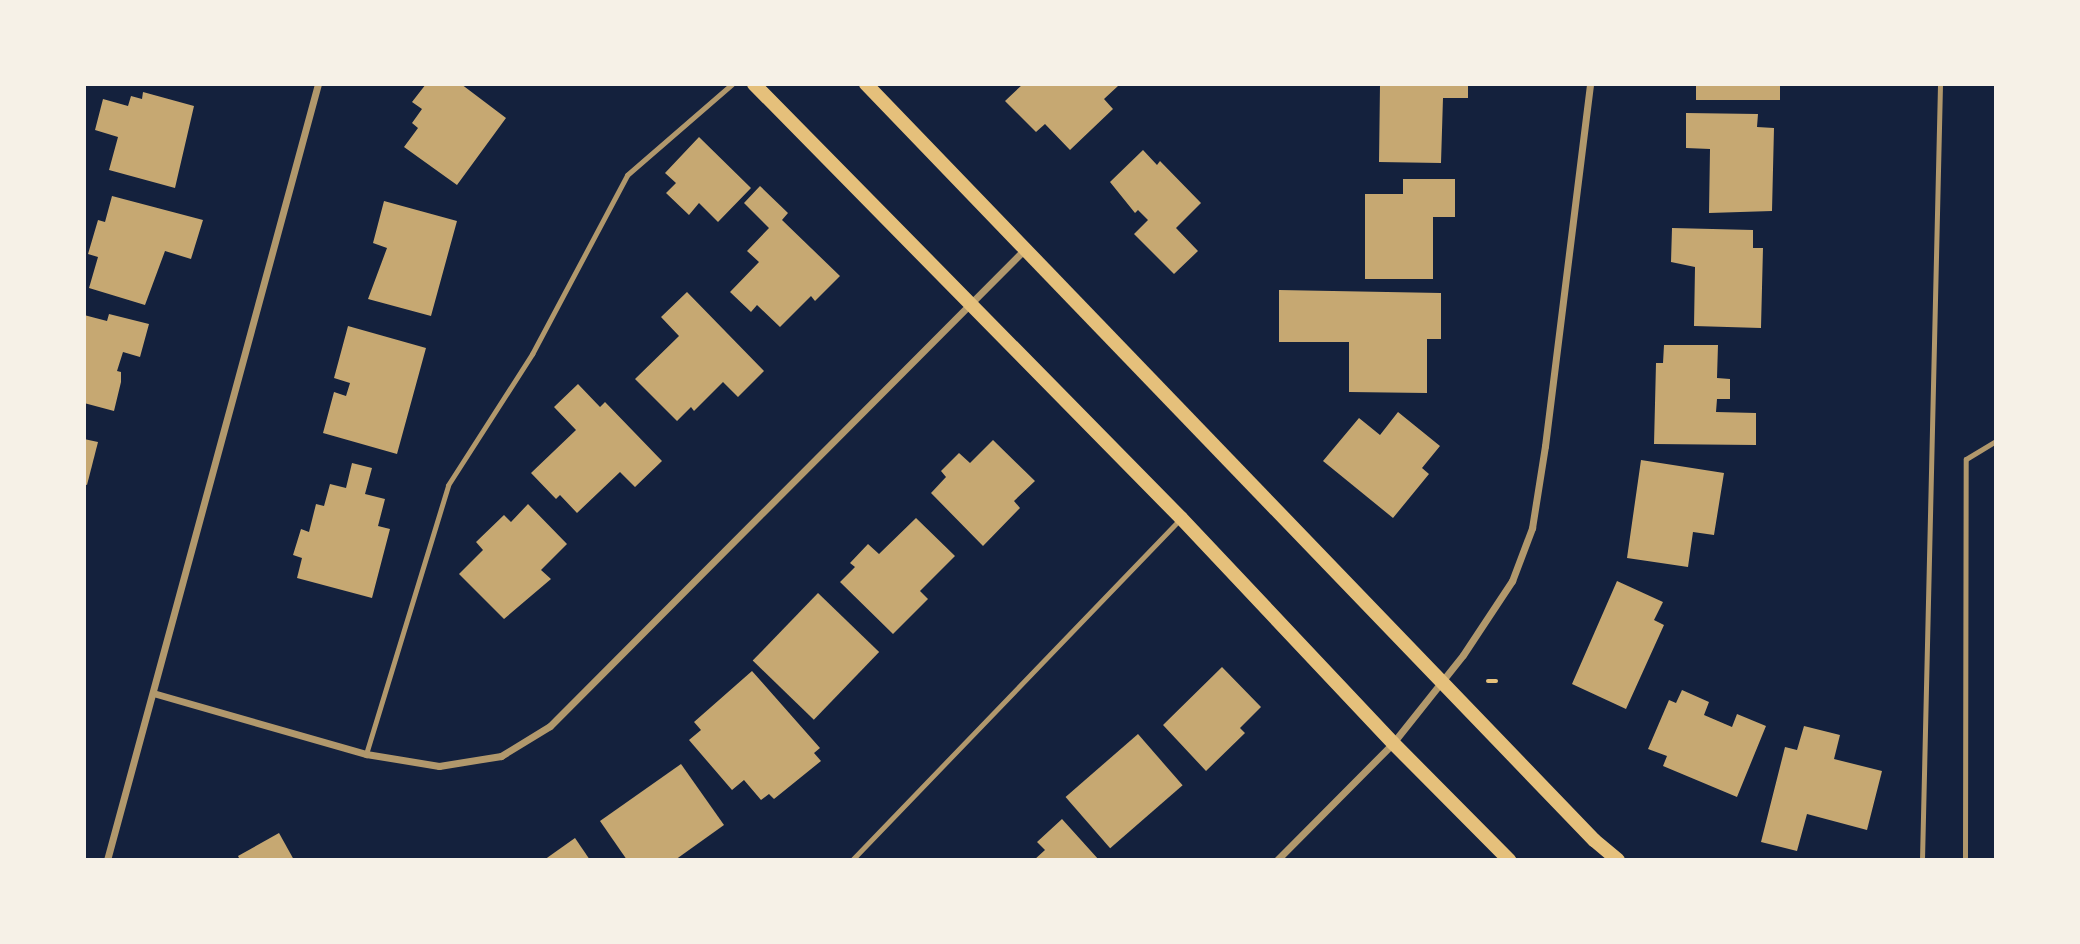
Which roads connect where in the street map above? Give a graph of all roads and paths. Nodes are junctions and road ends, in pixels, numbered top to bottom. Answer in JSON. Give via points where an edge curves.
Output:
{"nodes":[{"id":1,"x":317,"y":84,"type":"edge"},
{"id":2,"x":732,"y":84,"type":"edge"},
{"id":3,"x":754,"y":84,"type":"edge"},
{"id":4,"x":866,"y":84,"type":"edge"},
{"id":5,"x":1590,"y":84,"type":"edge"},
{"id":6,"x":1940,"y":84,"type":"edge"},
{"id":7,"x":1025,"y":249,"type":"junction"},
{"id":8,"x":968,"y":305,"type":"junction"},
{"id":9,"x":1996,"y":441,"type":"edge"},
{"id":10,"x":1181,"y":517,"type":"junction"},
{"id":11,"x":1488,"y":681,"type":"dead end"},
{"id":12,"x":1496,"y":681,"type":"dead end"},
{"id":13,"x":1443,"y":682,"type":"junction"},
{"id":14,"x":153,"y":693,"type":"junction"},
{"id":15,"x":1393,"y":743,"type":"junction"},
{"id":16,"x":366,"y":754,"type":"junction"},
{"id":17,"x":107,"y":860,"type":"edge"},
{"id":18,"x":852,"y":860,"type":"edge"},
{"id":19,"x":1277,"y":860,"type":"edge"},
{"id":20,"x":1509,"y":860,"type":"edge"},
{"id":21,"x":1618,"y":860,"type":"edge"},
{"id":22,"x":1922,"y":860,"type":"edge"},
{"id":23,"x":1965,"y":860,"type":"edge"}],
"edges":[{"from":1,"to":14,"type":"street"},
{"from":2,"to":16,"type":"lane","via":[[627,175],[532,354],[448,485]]},
{"from":3,"to":8,"type":"main road"},
{"from":4,"to":7,"type":"main road"},
{"from":5,"to":13,"type":"street","via":[[1532,528],[1512,581]]},
{"from":6,"to":22,"type":"lane"},
{"from":7,"to":8,"type":"street"},
{"from":7,"to":13,"type":"main road"},
{"from":8,"to":10,"type":"main road"},
{"from":8,"to":16,"type":"street","via":[[550,726],[501,756],[439,766]]},
{"from":9,"to":23,"type":"lane","via":[[1966,458]]},
{"from":10,"to":15,"type":"main road"},
{"from":10,"to":18,"type":"lane"},
{"from":11,"to":12,"type":"path"},
{"from":13,"to":15,"type":"street"},
{"from":13,"to":21,"type":"main road"},
{"from":14,"to":16,"type":"street"},
{"from":14,"to":17,"type":"street"},
{"from":15,"to":19,"type":"street"},
{"from":15,"to":20,"type":"main road"}]}
